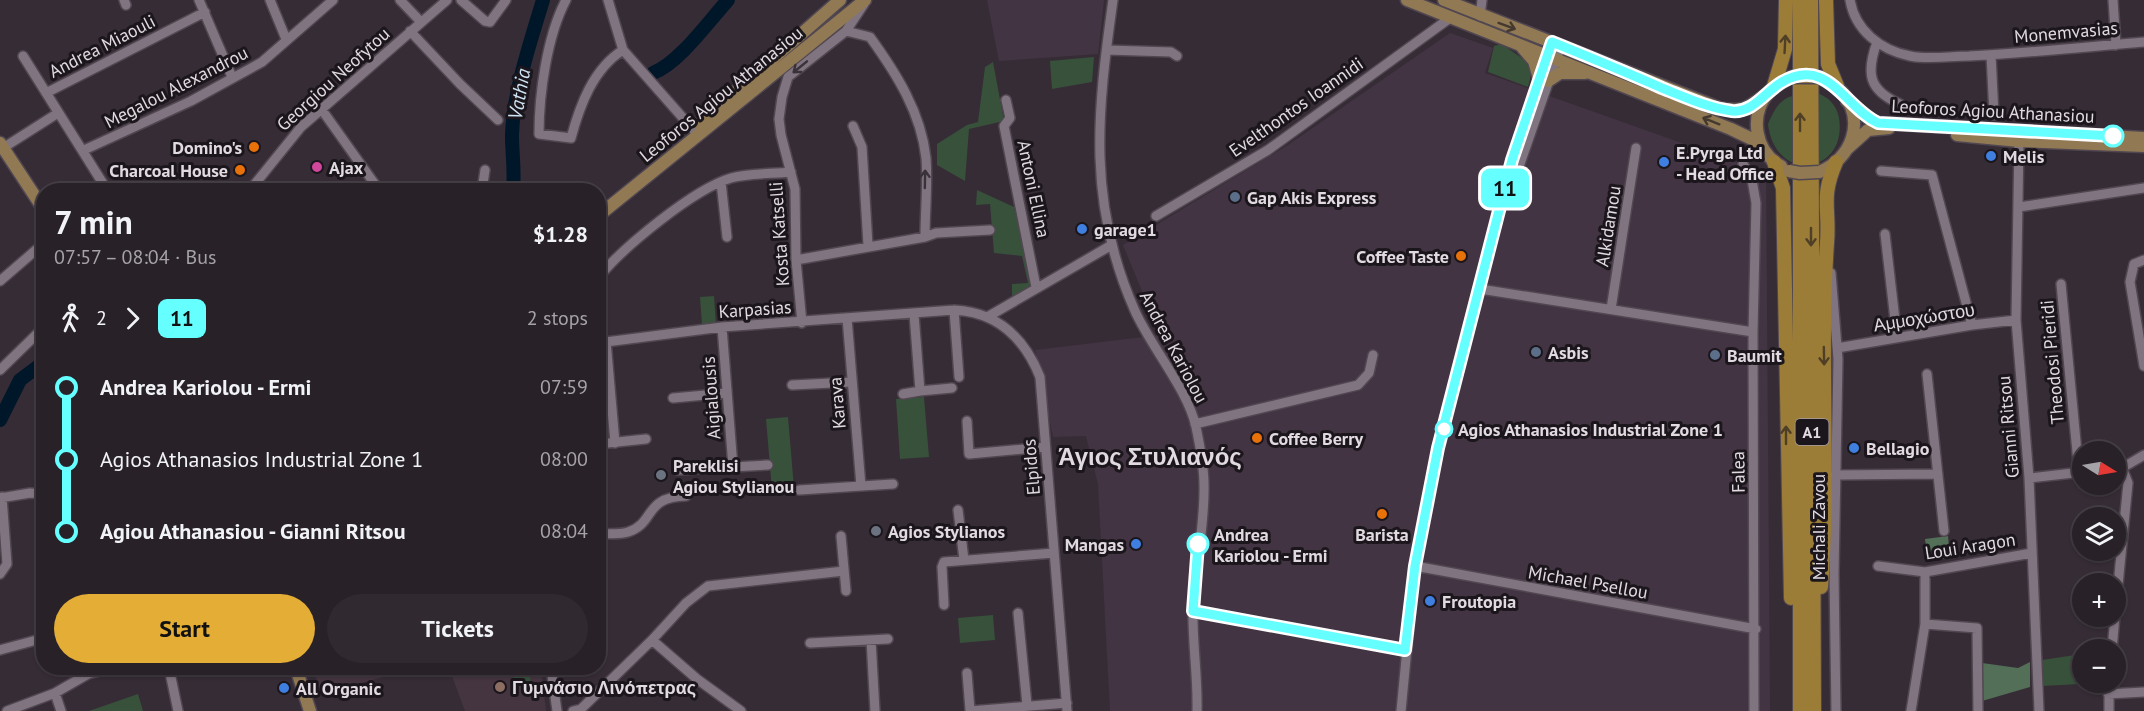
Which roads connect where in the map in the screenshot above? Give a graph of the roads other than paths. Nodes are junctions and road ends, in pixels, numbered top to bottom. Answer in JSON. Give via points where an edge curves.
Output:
{"nodes":[{"id":1,"x":200,"y":0,"type":"edge"},
{"id":2,"x":270,"y":0,"type":"edge"},
{"id":3,"x":333,"y":0,"type":"edge"},
{"id":4,"x":400,"y":0,"type":"edge"},
{"id":5,"x":447,"y":0,"type":"edge"},
{"id":6,"x":462,"y":0,"type":"edge"},
{"id":7,"x":506,"y":0,"type":"edge"},
{"id":8,"x":566,"y":0,"type":"edge"},
{"id":9,"x":608,"y":0,"type":"edge"},
{"id":10,"x":840,"y":0,"type":"edge"},
{"id":11,"x":866,"y":0,"type":"edge"},
{"id":12,"x":1113,"y":0,"type":"edge"},
{"id":13,"x":1407,"y":0,"type":"edge"},
{"id":14,"x":1444,"y":0,"type":"edge"},
{"id":15,"x":1482,"y":0,"type":"edge"},
{"id":16,"x":1786,"y":0,"type":"edge"},
{"id":17,"x":1800,"y":0,"type":"edge"},
{"id":18,"x":1811,"y":0,"type":"edge"},
{"id":19,"x":1826,"y":0,"type":"edge"},
{"id":20,"x":1850,"y":0,"type":"edge"},
{"id":21,"x":2113,"y":0,"type":"edge"},
{"id":22,"x":1465,"y":4,"type":"edge"},
{"id":23,"x":205,"y":12,"type":"junction"},
{"id":24,"x":1480,"y":16,"type":"junction"},
{"id":25,"x":1455,"y":19,"type":"junction"},
{"id":26,"x":421,"y":22,"type":"junction"},
{"id":27,"x":410,"y":31,"type":"junction"},
{"id":28,"x":846,"y":31,"type":"junction"},
{"id":29,"x":286,"y":39,"type":"junction"},
{"id":30,"x":1876,"y":42,"type":"junction"},
{"id":31,"x":2144,"y":42,"type":"edge"},
{"id":32,"x":1556,"y":44,"type":"junction"},
{"id":33,"x":1520,"y":45,"type":"junction"},
{"id":34,"x":2116,"y":45,"type":"junction"},
{"id":35,"x":623,"y":50,"type":"junction"},
{"id":36,"x":1107,"y":50,"type":"junction"},
{"id":37,"x":1991,"y":55,"type":"junction"},
{"id":38,"x":24,"y":56,"type":"dead end"},
{"id":39,"x":1178,"y":56,"type":"dead end"},
{"id":40,"x":1551,"y":58,"type":"junction"},
{"id":41,"x":1592,"y":73,"type":"junction"},
{"id":42,"x":232,"y":77,"type":"junction"},
{"id":43,"x":1544,"y":82,"type":"junction"},
{"id":44,"x":1836,"y":86,"type":"junction"},
{"id":45,"x":1771,"y":90,"type":"junction"},
{"id":46,"x":46,"y":93,"type":"junction"},
{"id":47,"x":1006,"y":100,"type":"dead end"},
{"id":48,"x":1847,"y":101,"type":"junction"},
{"id":49,"x":1900,"y":104,"type":"dead end"},
{"id":50,"x":322,"y":110,"type":"junction"},
{"id":51,"x":58,"y":113,"type":"junction"},
{"id":52,"x":1994,"y":115,"type":"dead end"},
{"id":53,"x":498,"y":120,"type":"dead end"},
{"id":54,"x":853,"y":126,"type":"dead end"},
{"id":55,"x":696,"y":132,"type":"junction"},
{"id":56,"x":2144,"y":138,"type":"edge"},
{"id":57,"x":2019,"y":141,"type":"junction"},
{"id":58,"x":2,"y":146,"type":"edge"},
{"id":59,"x":2144,"y":146,"type":"edge"},
{"id":60,"x":1636,"y":148,"type":"dead end"},
{"id":61,"x":1762,"y":148,"type":"junction"},
{"id":62,"x":1848,"y":148,"type":"junction"},
{"id":63,"x":84,"y":150,"type":"junction"},
{"id":64,"x":1774,"y":162,"type":"junction"},
{"id":65,"x":1836,"y":162,"type":"junction"},
{"id":66,"x":1743,"y":164,"type":"dead end"},
{"id":67,"x":485,"y":170,"type":"dead end"},
{"id":68,"x":1881,"y":171,"type":"dead end"},
{"id":69,"x":790,"y":172,"type":"junction"},
{"id":70,"x":721,"y":182,"type":"junction"},
{"id":71,"x":103,"y":183,"type":"edge"},
{"id":72,"x":256,"y":183,"type":"edge"},
{"id":73,"x":374,"y":183,"type":"edge"},
{"id":74,"x":483,"y":183,"type":"edge"},
{"id":75,"x":2144,"y":188,"type":"edge"},
{"id":76,"x":36,"y":198,"type":"edge"},
{"id":77,"x":606,"y":201,"type":"edge"},
{"id":78,"x":2019,"y":207,"type":"junction"},
{"id":79,"x":606,"y":209,"type":"edge"},
{"id":80,"x":1156,"y":216,"type":"dead end"},
{"id":81,"x":990,"y":230,"type":"dead end"},
{"id":82,"x":1885,"y":234,"type":"dead end"},
{"id":83,"x":1828,"y":235,"type":"junction"},
{"id":84,"x":728,"y":237,"type":"dead end"},
{"id":85,"x":926,"y":237,"type":"junction"},
{"id":86,"x":868,"y":245,"type":"junction"},
{"id":87,"x":1110,"y":246,"type":"junction"},
{"id":88,"x":36,"y":249,"type":"edge"},
{"id":89,"x":796,"y":260,"type":"junction"},
{"id":90,"x":2144,"y":260,"type":"edge"},
{"id":91,"x":606,"y":271,"type":"edge"},
{"id":92,"x":2,"y":274,"type":"edge"},
{"id":93,"x":2061,"y":284,"type":"dead end"},
{"id":94,"x":1036,"y":287,"type":"junction"},
{"id":95,"x":1480,"y":289,"type":"junction"},
{"id":96,"x":1611,"y":309,"type":"junction"},
{"id":97,"x":954,"y":310,"type":"junction"},
{"id":98,"x":914,"y":314,"type":"junction"},
{"id":99,"x":989,"y":316,"type":"junction"},
{"id":100,"x":847,"y":318,"type":"junction"},
{"id":101,"x":2016,"y":320,"type":"junction"},
{"id":102,"x":802,"y":322,"type":"junction"},
{"id":103,"x":1971,"y":325,"type":"junction"},
{"id":104,"x":722,"y":327,"type":"junction"},
{"id":105,"x":1753,"y":332,"type":"junction"},
{"id":106,"x":36,"y":335,"type":"edge"},
{"id":107,"x":1897,"y":337,"type":"junction"},
{"id":108,"x":606,"y":342,"type":"edge"},
{"id":109,"x":2143,"y":347,"type":"edge"},
{"id":110,"x":1837,"y":348,"type":"junction"},
{"id":111,"x":1373,"y":355,"type":"dead end"},
{"id":112,"x":2144,"y":366,"type":"edge"},
{"id":113,"x":0,"y":370,"type":"edge"},
{"id":114,"x":606,"y":373,"type":"edge"},
{"id":115,"x":1927,"y":374,"type":"dead end"},
{"id":116,"x":959,"y":377,"type":"dead end"},
{"id":117,"x":852,"y":382,"type":"junction"},
{"id":118,"x":792,"y":386,"type":"dead end"},
{"id":119,"x":952,"y":388,"type":"dead end"},
{"id":120,"x":920,"y":391,"type":"junction"},
{"id":121,"x":728,"y":393,"type":"junction"},
{"id":122,"x":903,"y":394,"type":"dead end"},
{"id":123,"x":673,"y":398,"type":"dead end"},
{"id":124,"x":967,"y":421,"type":"dead end"},
{"id":125,"x":1195,"y":424,"type":"junction"},
{"id":126,"x":646,"y":439,"type":"dead end"},
{"id":127,"x":2078,"y":441,"type":"edge"},
{"id":128,"x":615,"y":443,"type":"junction"},
{"id":129,"x":606,"y":444,"type":"edge"},
{"id":130,"x":1045,"y":447,"type":"junction"},
{"id":131,"x":2144,"y":455,"type":"edge"},
{"id":132,"x":2126,"y":464,"type":"edge"},
{"id":133,"x":768,"y":465,"type":"dead end"},
{"id":134,"x":733,"y":467,"type":"junction"},
{"id":135,"x":678,"y":470,"type":"dead end"},
{"id":136,"x":1938,"y":474,"type":"junction"},
{"id":137,"x":2072,"y":474,"type":"edge"},
{"id":138,"x":1834,"y":475,"type":"junction"},
{"id":139,"x":2029,"y":478,"type":"junction"},
{"id":140,"x":2126,"y":480,"type":"edge"},
{"id":141,"x":892,"y":484,"type":"dead end"},
{"id":142,"x":861,"y":486,"type":"junction"},
{"id":143,"x":799,"y":490,"type":"dead end"},
{"id":144,"x":36,"y":493,"type":"edge"},
{"id":145,"x":686,"y":496,"type":"dead end"},
{"id":146,"x":1,"y":497,"type":"edge"},
{"id":147,"x":958,"y":510,"type":"dead end"},
{"id":148,"x":1944,"y":531,"type":"dead end"},
{"id":149,"x":606,"y":533,"type":"edge"},
{"id":150,"x":841,"y":536,"type":"dead end"},
{"id":151,"x":2032,"y":553,"type":"junction"},
{"id":152,"x":1054,"y":554,"type":"junction"},
{"id":153,"x":964,"y":560,"type":"junction"},
{"id":154,"x":1415,"y":566,"type":"junction"},
{"id":155,"x":1878,"y":566,"type":"dead end"},
{"id":156,"x":844,"y":571,"type":"junction"},
{"id":157,"x":1925,"y":572,"type":"junction"},
{"id":158,"x":2119,"y":573,"type":"edge"},
{"id":159,"x":0,"y":574,"type":"edge"},
{"id":160,"x":846,"y":591,"type":"dead end"},
{"id":161,"x":944,"y":604,"type":"dead end"},
{"id":162,"x":1193,"y":611,"type":"junction"},
{"id":163,"x":1018,"y":613,"type":"dead end"},
{"id":164,"x":1925,"y":624,"type":"junction"},
{"id":165,"x":1756,"y":629,"type":"junction"},
{"id":166,"x":888,"y":639,"type":"dead end"},
{"id":167,"x":36,"y":640,"type":"edge"},
{"id":168,"x":652,"y":640,"type":"junction"},
{"id":169,"x":871,"y":640,"type":"junction"},
{"id":170,"x":810,"y":643,"type":"dead end"},
{"id":171,"x":0,"y":650,"type":"edge"},
{"id":172,"x":1405,"y":650,"type":"junction"},
{"id":173,"x":966,"y":673,"type":"dead end"},
{"id":174,"x":81,"y":675,"type":"edge"},
{"id":175,"x":170,"y":675,"type":"edge"},
{"id":176,"x":298,"y":675,"type":"edge"},
{"id":177,"x":304,"y":675,"type":"edge"},
{"id":178,"x":552,"y":675,"type":"edge"},
{"id":179,"x":1814,"y":686,"type":"junction"},
{"id":180,"x":55,"y":693,"type":"junction"},
{"id":181,"x":2144,"y":693,"type":"edge"},
{"id":182,"x":2108,"y":694,"type":"joint"},
{"id":183,"x":1027,"y":705,"type":"junction"},
{"id":184,"x":1067,"y":707,"type":"edge"},
{"id":185,"x":970,"y":710,"type":"edge"},
{"id":186,"x":7,"y":711,"type":"edge"},
{"id":187,"x":61,"y":711,"type":"edge"},
{"id":188,"x":178,"y":711,"type":"edge"},
{"id":189,"x":310,"y":711,"type":"edge"},
{"id":190,"x":316,"y":711,"type":"edge"},
{"id":191,"x":557,"y":711,"type":"edge"},
{"id":192,"x":573,"y":711,"type":"edge"},
{"id":193,"x":741,"y":711,"type":"edge"},
{"id":194,"x":875,"y":711,"type":"edge"},
{"id":195,"x":1197,"y":711,"type":"edge"},
{"id":196,"x":1401,"y":711,"type":"edge"},
{"id":197,"x":1754,"y":711,"type":"edge"},
{"id":198,"x":1793,"y":711,"type":"edge"},
{"id":199,"x":1800,"y":711,"type":"edge"},
{"id":200,"x":1814,"y":711,"type":"edge"},
{"id":201,"x":1836,"y":711,"type":"edge"},
{"id":202,"x":1911,"y":711,"type":"edge"},
{"id":203,"x":1978,"y":711,"type":"edge"},
{"id":204,"x":2039,"y":711,"type":"edge"},
{"id":205,"x":2109,"y":711,"type":"edge"}],
"edges":[{"from":1,"to":23,"type":"street"},
{"from":2,"to":29,"type":"street"},
{"from":3,"to":29,"type":"street","name":"Megalou Alexandrou"},
{"from":4,"to":26,"type":"street"},
{"from":5,"to":26,"type":"street","name":"Georgiou Neofytou"},
{"from":6,"to":7,"type":"street","via":[[490,22]]},
{"from":8,"to":35,"type":"street","via":[[548,59],[539,134],[571,138],[594,79],[610,58]]},
{"from":9,"to":35,"type":"street"},
{"from":10,"to":55,"type":"main road","name":"Leoforos Agiou Athanasiou"},
{"from":11,"to":28,"type":"street","name":"Kosta Katselli"},
{"from":11,"to":55,"type":"main road","name":"Leoforos Agiou Athanasiou"},
{"from":12,"to":36,"type":"street","name":"Andrea Kariolou"},
{"from":13,"to":25,"type":"main road"},
{"from":14,"to":22,"type":"main road"},
{"from":15,"to":24,"type":"street"},
{"from":45,"to":16,"type":"highway","one_way":true,"via":[[1785,49]]},
{"from":199,"to":17,"type":"highway","number":"A1","one_way":true},
{"from":18,"to":179,"type":"highway","number":"A1","one_way":true},
{"from":19,"to":44,"type":"highway","via":[[1828,64]]},
{"from":20,"to":30,"type":"street","name":"Monemvasias","via":[[1860,28]]},
{"from":21,"to":34,"type":"street"},
{"from":22,"to":24,"type":"main road"},
{"from":22,"to":25,"type":"street"},
{"from":23,"to":42,"type":"street"},
{"from":23,"to":46,"type":"street","name":"Andrea Miaouli"},
{"from":24,"to":32,"type":"main road","one_way":true},
{"from":25,"to":33,"type":"main road"},
{"from":25,"to":80,"type":"street","name":"Evelthontos Ioannidi","via":[[1269,150]]},
{"from":26,"to":27,"type":"street","name":"Georgiou Neofytou"},
{"from":27,"to":50,"type":"street","name":"Georgiou Neofytou"},
{"from":27,"to":53,"type":"street"},
{"from":28,"to":69,"type":"street","name":"Kosta Katselli","one_way":true,"via":[[788,77],[779,118]]},
{"from":85,"to":28,"type":"street","one_way":true,"via":[[925,156],[918,123],[907,95],[870,37]]},
{"from":29,"to":42,"type":"street","name":"Megalou Alexandrou","via":[[262,62]]},
{"from":30,"to":37,"type":"street","name":"Monemvasias","via":[[1909,56]]},
{"from":30,"to":49,"type":"street","via":[[1870,74],[1875,86]]},
{"from":31,"to":34,"type":"street","name":"Monemvasias"},
{"from":32,"to":40,"type":"street"},
{"from":32,"to":45,"type":"main road","via":[[1719,108],[1748,110]]},
{"from":33,"to":40,"type":"main road"},
{"from":33,"to":43,"type":"main road","via":[[1532,56]]},
{"from":34,"to":37,"type":"street","name":"Monemvasias"},
{"from":35,"to":55,"type":"street"},
{"from":36,"to":39,"type":"street","via":[[1171,52]]},
{"from":36,"to":87,"type":"street","name":"Andrea Kariolou","via":[[1099,182]]},
{"from":37,"to":52,"type":"street","name":"Monemvasias"},
{"from":38,"to":46,"type":"street"},
{"from":40,"to":41,"type":"main road"},
{"from":40,"to":43,"type":"street"},
{"from":41,"to":43,"type":"main road","via":[[1561,73]]},
{"from":61,"to":41,"type":"main road","one_way":true,"via":[[1731,129]]},
{"from":42,"to":63,"type":"street","name":"Megalou Alexandrou","via":[[191,101]]},
{"from":43,"to":95,"type":"street","via":[[1514,184],[1495,228]]},
{"from":44,"to":45,"type":"main road","bridge":true,"via":[[1819,77],[1791,77]]},
{"from":44,"to":48,"type":"main road"},
{"from":45,"to":61,"type":"main road","via":[[1757,120]]},
{"from":46,"to":51,"type":"street"},
{"from":47,"to":94,"type":"street","name":"Antoni Ellina","via":[[1010,118],[1004,126]]},
{"from":48,"to":56,"type":"main road","name":"Leoforos Agiou Athanasiou","via":[[1878,123]]},
{"from":48,"to":62,"type":"main road","via":[[1854,120]]},
{"from":50,"to":72,"type":"street","name":"Georgiou Neofytou","via":[[301,127]]},
{"from":50,"to":73,"type":"street"},
{"from":51,"to":58,"type":"street"},
{"from":51,"to":63,"type":"street"},
{"from":54,"to":86,"type":"street","via":[[862,147]]},
{"from":55,"to":77,"type":"main road","name":"Leoforos Agiou Athanasiou"},
{"from":55,"to":79,"type":"main road","name":"Leoforos Agiou Athanasiou"},
{"from":57,"to":59,"type":"main road","name":"Leoforos Agiou Athanasiou"},
{"from":57,"to":62,"type":"main road","name":"Leoforos Agiou Athanasiou","via":[[1888,128],[1868,130]]},
{"from":57,"to":78,"type":"street","name":"Gianni Ritsou"},
{"from":58,"to":76,"type":"main road"},
{"from":60,"to":96,"type":"street","name":"Alkidamou"},
{"from":61,"to":64,"type":"main road"},
{"from":62,"to":65,"type":"main road"},
{"from":63,"to":71,"type":"street"},
{"from":64,"to":65,"type":"main road","bridge":true,"via":[[1800,173],[1819,172]]},
{"from":198,"to":64,"type":"highway","one_way":true,"via":[[1783,188]]},
{"from":65,"to":83,"type":"highway","via":[[1825,204]]},
{"from":66,"to":105,"type":"street","name":"Falea","via":[[1752,180],[1756,203]]},
{"from":67,"to":74,"type":"street"},
{"from":68,"to":103,"type":"street","via":[[1932,175]]},
{"from":69,"to":70,"type":"street"},
{"from":69,"to":89,"type":"street","name":"Kosta Katselli","via":[[795,189]]},
{"from":70,"to":84,"type":"street"},
{"from":70,"to":91,"type":"street","via":[[694,196],[657,224]]},
{"from":75,"to":78,"type":"street"},
{"from":78,"to":101,"type":"street","name":"Gianni Ritsou"},
{"from":81,"to":85,"type":"street"},
{"from":82,"to":107,"type":"street"},
{"from":83,"to":110,"type":"street","name":"Michali Zavou"},
{"from":83,"to":179,"type":"highway","one_way":true,"via":[[1823,298],[1824,536]]},
{"from":85,"to":86,"type":"street"},
{"from":86,"to":89,"type":"street"},
{"from":87,"to":94,"type":"street"},
{"from":87,"to":125,"type":"street","name":"Andrea Kariolou","via":[[1137,315]]},
{"from":88,"to":92,"type":"street"},
{"from":89,"to":102,"type":"street","name":"Kosta Katselli"},
{"from":90,"to":109,"type":"street","via":[[2134,264],[2130,282]]},
{"from":93,"to":127,"type":"street","name":"Theodosi Pieridi"},
{"from":94,"to":99,"type":"street"},
{"from":95,"to":96,"type":"street"},
{"from":95,"to":154,"type":"street","via":[[1438,448]]},
{"from":96,"to":105,"type":"street"},
{"from":97,"to":98,"type":"street","name":"Elpidos"},
{"from":97,"to":99,"type":"street","name":"Elpidos"},
{"from":97,"to":116,"type":"street"},
{"from":98,"to":100,"type":"street","name":"Karpasias"},
{"from":98,"to":120,"type":"street"},
{"from":99,"to":130,"type":"street","name":"Elpidos","via":[[1016,338],[1040,377]]},
{"from":100,"to":102,"type":"street","name":"Karpasias"},
{"from":100,"to":117,"type":"street","name":"Karava"},
{"from":101,"to":103,"type":"street","name":"Αμμοχώστου"},
{"from":101,"to":139,"type":"street","name":"Gianni Ritsou"},
{"from":102,"to":104,"type":"street","name":"Karpasias"},
{"from":103,"to":107,"type":"street","name":"Αμμοχώστου"},
{"from":104,"to":108,"type":"street","name":"Karpasias"},
{"from":104,"to":121,"type":"street","name":"Aigialousis"},
{"from":105,"to":165,"type":"street","name":"Falea"},
{"from":106,"to":113,"type":"street"},
{"from":107,"to":110,"type":"street","name":"Αμμοχώστου"},
{"from":109,"to":112,"type":"street"},
{"from":110,"to":138,"type":"street","name":"Michali Zavou"},
{"from":111,"to":125,"type":"street","via":[[1369,373],[1358,385]]},
{"from":114,"to":128,"type":"street"},
{"from":115,"to":136,"type":"street"},
{"from":117,"to":118,"type":"street"},
{"from":117,"to":142,"type":"street","name":"Karava"},
{"from":119,"to":120,"type":"street"},
{"from":120,"to":122,"type":"street"},
{"from":121,"to":123,"type":"street"},
{"from":121,"to":134,"type":"street","name":"Aigialousis"},
{"from":124,"to":130,"type":"street","via":[[969,454]]},
{"from":125,"to":162,"type":"street","name":"Andrea Kariolou","via":[[1204,485]]},
{"from":126,"to":128,"type":"street"},
{"from":128,"to":129,"type":"street"},
{"from":130,"to":152,"type":"street","name":"Elpidos"},
{"from":131,"to":132,"type":"street"},
{"from":133,"to":134,"type":"street"},
{"from":134,"to":135,"type":"street"},
{"from":136,"to":138,"type":"street"},
{"from":136,"to":148,"type":"street"},
{"from":137,"to":139,"type":"street"},
{"from":138,"to":201,"type":"street","name":"Michali Zavou"},
{"from":139,"to":151,"type":"street","name":"Gianni Ritsou"},
{"from":140,"to":158,"type":"street"},
{"from":141,"to":142,"type":"street"},
{"from":142,"to":143,"type":"street"},
{"from":144,"to":146,"type":"street"},
{"from":145,"to":149,"type":"street","via":[[660,500],[643,522],[628,532]]},
{"from":146,"to":159,"type":"street","via":[[7,564]]},
{"from":147,"to":153,"type":"street"},
{"from":150,"to":156,"type":"street"},
{"from":151,"to":157,"type":"street","name":"Loui Aragon"},
{"from":151,"to":204,"type":"street","name":"Gianni Ritsou"},
{"from":152,"to":153,"type":"street"},
{"from":152,"to":184,"type":"street","name":"Elpidos"},
{"from":153,"to":161,"type":"street","via":[[944,562]]},
{"from":154,"to":165,"type":"street","name":"Michael Psellou"},
{"from":154,"to":172,"type":"street"},
{"from":155,"to":157,"type":"street","name":"Loui Aragon"},
{"from":156,"to":160,"type":"street"},
{"from":156,"to":168,"type":"street","via":[[708,586],[686,603]]},
{"from":157,"to":164,"type":"street"},
{"from":162,"to":172,"type":"street"},
{"from":162,"to":195,"type":"street","name":"Andrea Kariolou"},
{"from":163,"to":183,"type":"street"},
{"from":164,"to":202,"type":"street"},
{"from":164,"to":203,"type":"street","via":[[1977,628]]},
{"from":165,"to":197,"type":"street","name":"Falea"},
{"from":166,"to":169,"type":"street"},
{"from":167,"to":171,"type":"street"},
{"from":168,"to":192,"type":"street","via":[[580,709]]},
{"from":168,"to":193,"type":"street"},
{"from":169,"to":170,"type":"street"},
{"from":169,"to":194,"type":"street"},
{"from":172,"to":196,"type":"street"},
{"from":173,"to":185,"type":"street"},
{"from":174,"to":180,"type":"street"},
{"from":175,"to":188,"type":"street"},
{"from":176,"to":189,"type":"main road"},
{"from":177,"to":190,"type":"main road"},
{"from":178,"to":191,"type":"street"},
{"from":179,"to":200,"type":"highway","number":"A1"},
{"from":180,"to":186,"type":"street"},
{"from":180,"to":187,"type":"street"},
{"from":181,"to":182,"type":"street"},
{"from":182,"to":205,"type":"street"},
{"from":183,"to":184,"type":"street"},
{"from":183,"to":185,"type":"street"}]}
